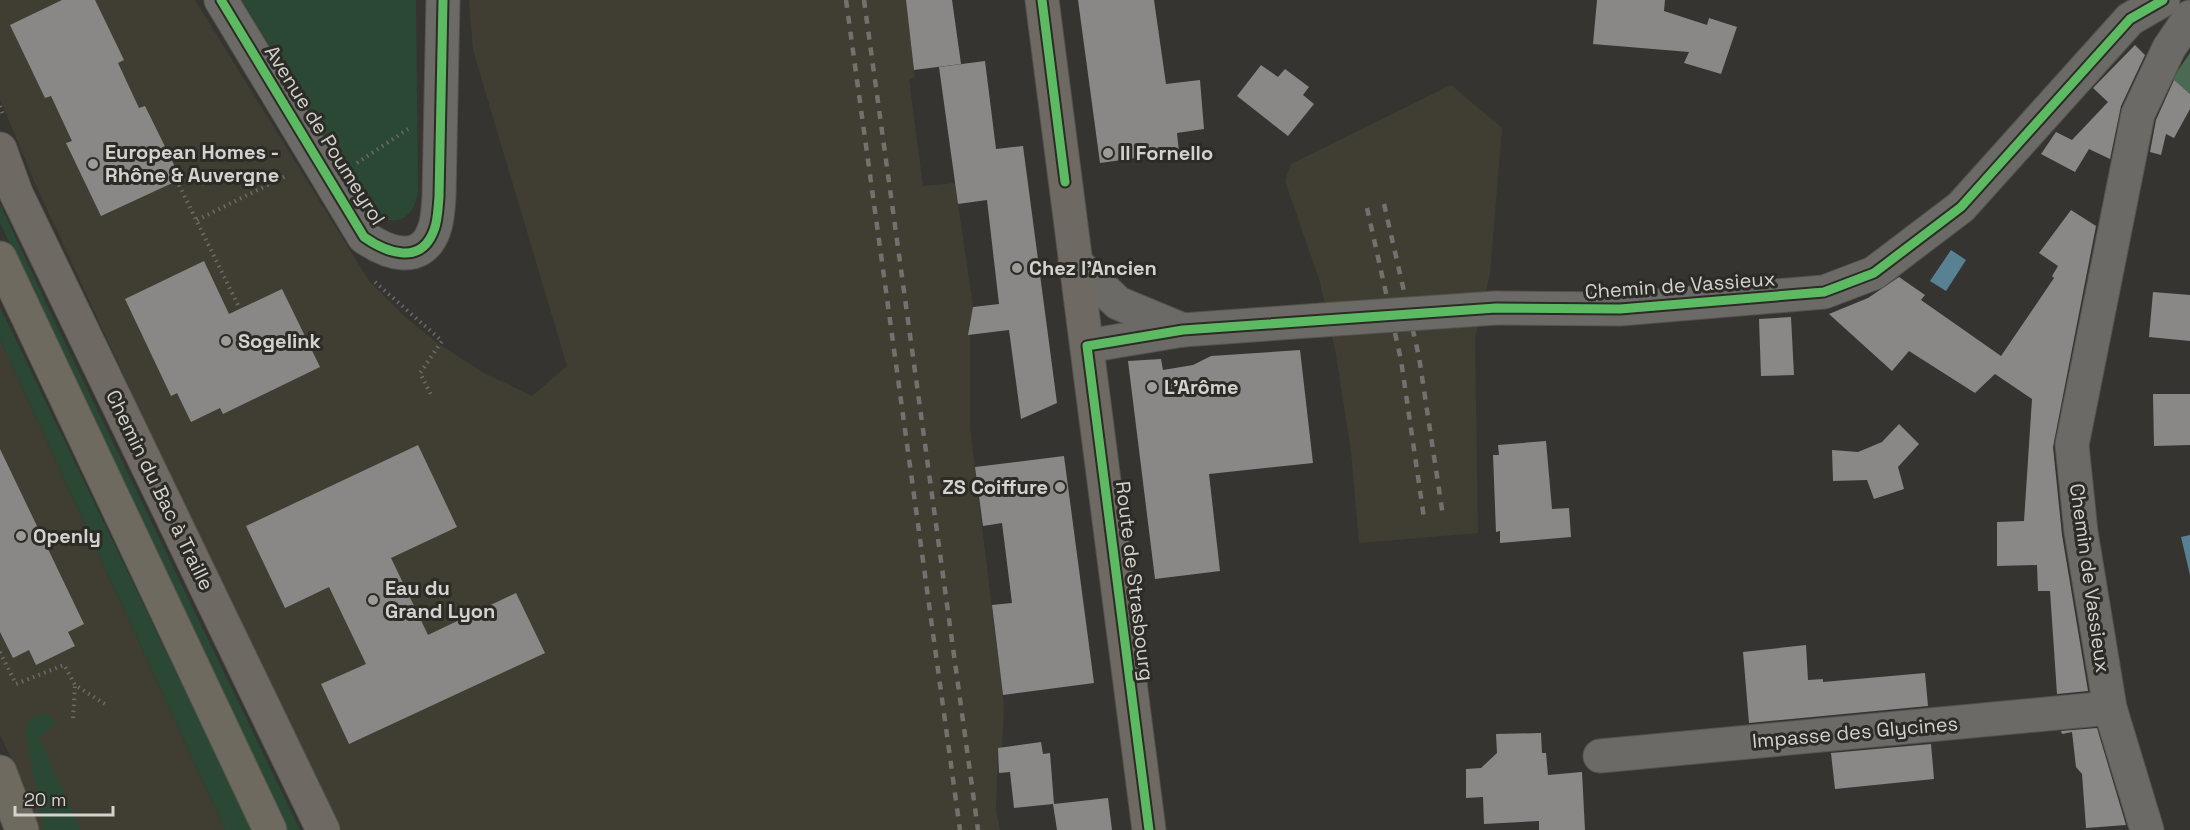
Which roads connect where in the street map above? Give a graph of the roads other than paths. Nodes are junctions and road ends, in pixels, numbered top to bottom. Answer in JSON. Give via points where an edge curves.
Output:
{"nodes":[{"id":1,"x":221,"y":0,"type":"edge"},
{"id":2,"x":429,"y":0,"type":"edge"},
{"id":3,"x":443,"y":0,"type":"edge"},
{"id":4,"x":2163,"y":0,"type":"edge"},
{"id":5,"x":1040,"y":4,"type":"edge"},
{"id":6,"x":2190,"y":17,"type":"edge"},
{"id":7,"x":0,"y":149,"type":"edge"},
{"id":8,"x":439,"y":197,"type":"junction"},
{"id":9,"x":0,"y":258,"type":"edge"},
{"id":10,"x":1076,"y":262,"type":"junction"},
{"id":11,"x":1183,"y":330,"type":"junction"},
{"id":12,"x":1087,"y":346,"type":"junction"},
{"id":13,"x":2110,"y":708,"type":"junction"},
{"id":14,"x":1600,"y":756,"type":"dead end"},
{"id":15,"x":0,"y":772,"type":"edge"},
{"id":16,"x":0,"y":819,"type":"edge"},
{"id":17,"x":4,"y":830,"type":"edge"},
{"id":18,"x":22,"y":830,"type":"edge"},
{"id":19,"x":270,"y":830,"type":"edge"},
{"id":20,"x":323,"y":830,"type":"edge"},
{"id":21,"x":1149,"y":830,"type":"edge"},
{"id":22,"x":2147,"y":830,"type":"edge"}],
"edges":[{"from":1,"to":8,"type":"street","name":"Avenue de Poumeyrol","via":[[364,237],[397,254],[413,251],[427,243],[435,229]]},
{"from":2,"to":8,"type":"street","name":"Avenue de Poumeyrol"},
{"from":3,"to":8,"type":"street","name":"Avenue de Poumeyrol"},
{"from":4,"to":11,"type":"street","name":"Chemin de Vassieux","bridge":true,"via":[[2130,19],[1961,207],[1874,273],[1824,292],[1620,309],[1496,308]]},
{"from":5,"to":10,"type":"main road","name":"Route de Strasbourg"},
{"from":6,"to":13,"type":"street","name":"Chemin de Vassieux","via":[[2169,48],[2136,120],[2073,428],[2080,532]]},
{"from":7,"to":20,"type":"main road","name":"Chemin du Bac à Traille","via":[[16,193]]},
{"from":9,"to":19,"type":"highway"},
{"from":10,"to":11,"type":"street","name":"Chemin de Vassieux","via":[[1118,303]]},
{"from":10,"to":12,"type":"main road","name":"Route de Strasbourg"},
{"from":11,"to":12,"type":"street","name":"Chemin de Vassieux"},
{"from":12,"to":21,"type":"main road","name":"Route de Strasbourg"},
{"from":13,"to":14,"type":"street","name":"Impasse des Glycines"},
{"from":13,"to":22,"type":"street","name":"Chemin de Vassieux"},
{"from":15,"to":18,"type":"highway"},
{"from":16,"to":17,"type":"highway"}]}
